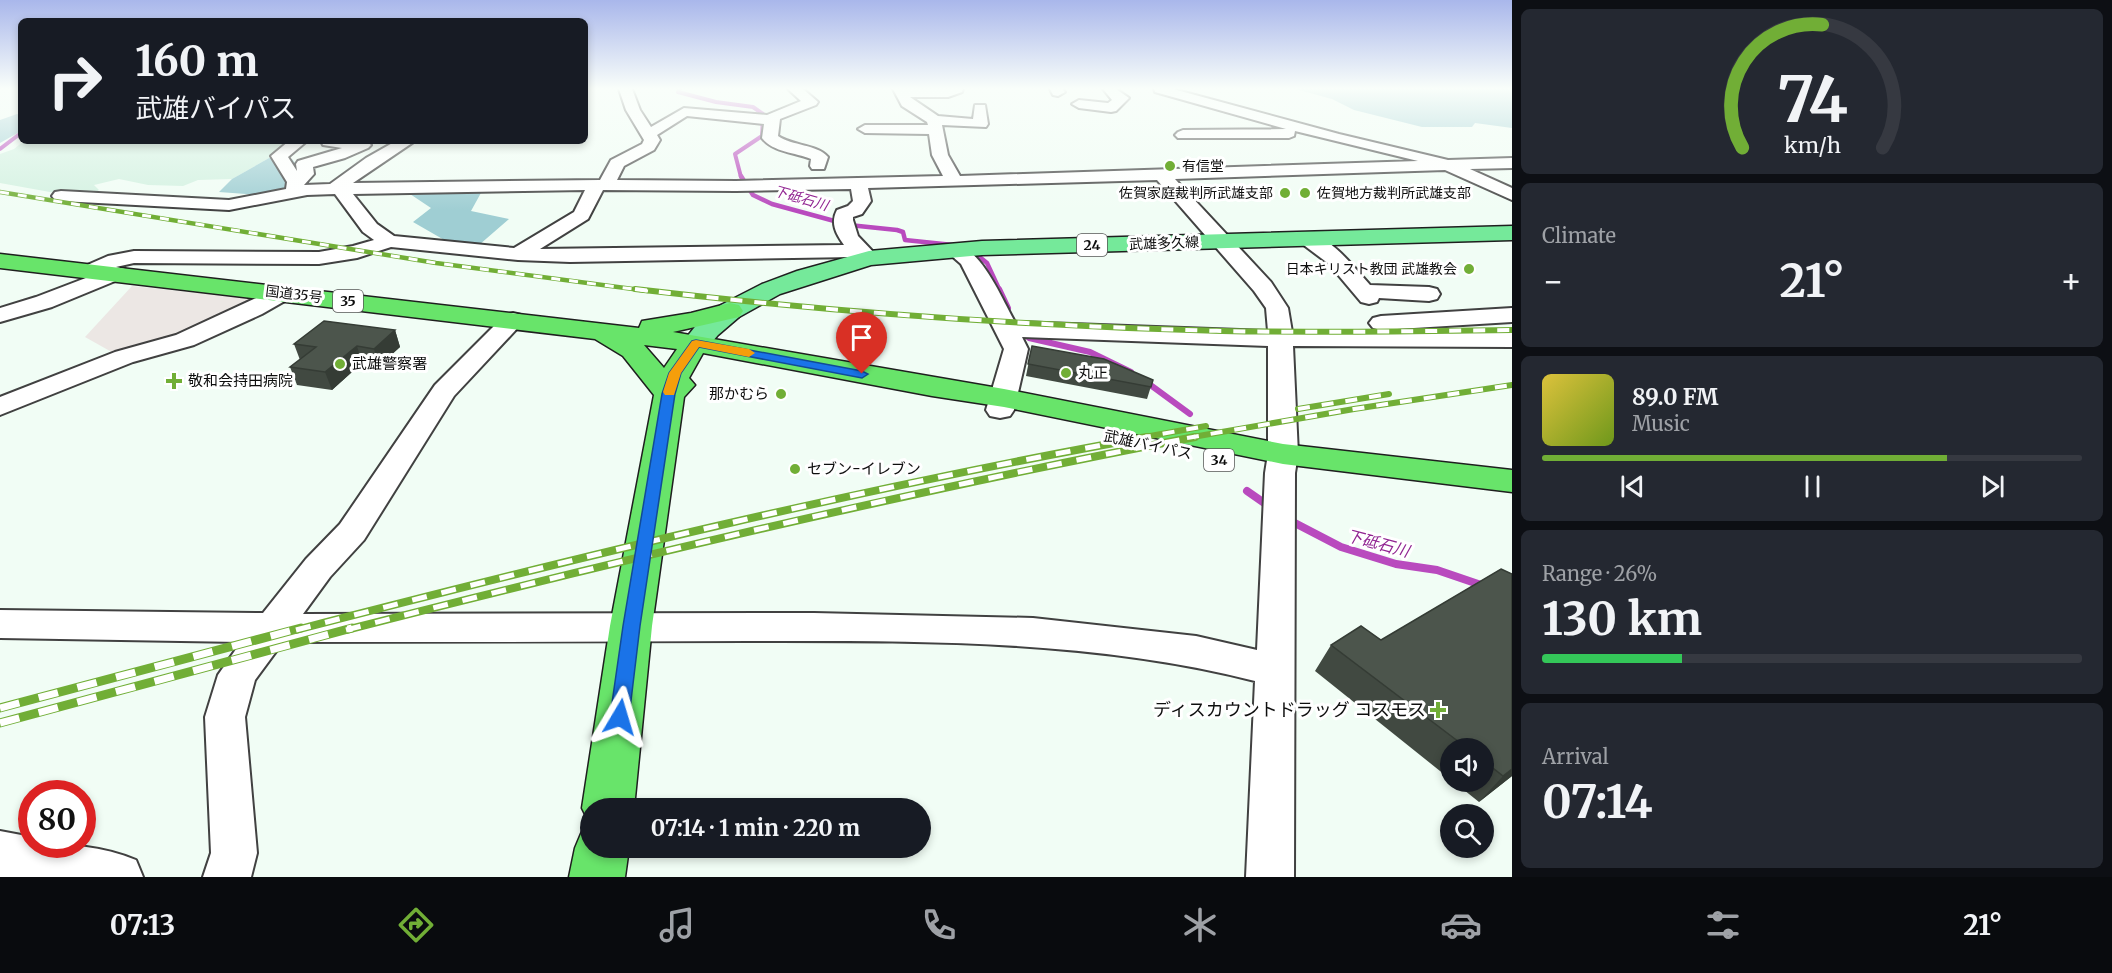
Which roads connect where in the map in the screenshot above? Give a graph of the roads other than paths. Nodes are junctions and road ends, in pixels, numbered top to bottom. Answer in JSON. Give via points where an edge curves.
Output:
{"nodes":[{"id":1,"x":646,"y":130,"type":"edge"},
{"id":2,"x":658,"y":130,"type":"edge"},
{"id":3,"x":767,"y":130,"type":"edge"},
{"id":4,"x":935,"y":130,"type":"edge"},
{"id":5,"x":1309,"y":130,"type":"edge"},
{"id":6,"x":648,"y":133,"type":"junction"},
{"id":7,"x":1183,"y":135,"type":"dead end"},
{"id":8,"x":1327,"y":135,"type":"junction"},
{"id":9,"x":295,"y":144,"type":"edge"},
{"id":10,"x":364,"y":144,"type":"edge"},
{"id":11,"x":402,"y":144,"type":"edge"},
{"id":12,"x":1512,"y":163,"type":"edge"},
{"id":13,"x":1447,"y":165,"type":"junction"},
{"id":14,"x":818,"y":166,"type":"dead end"},
{"id":15,"x":1162,"y":175,"type":"junction"},
{"id":16,"x":954,"y":181,"type":"junction"},
{"id":17,"x":858,"y":182,"type":"junction"},
{"id":18,"x":602,"y":185,"type":"junction"},
{"id":19,"x":295,"y":187,"type":"junction"},
{"id":20,"x":339,"y":189,"type":"junction"},
{"id":21,"x":1512,"y":195,"type":"edge"},
{"id":22,"x":61,"y":196,"type":"dead end"},
{"id":23,"x":1512,"y":233,"type":"edge"},
{"id":24,"x":1308,"y":239,"type":"junction"},
{"id":25,"x":389,"y":241,"type":"junction"},
{"id":26,"x":1221,"y":241,"type":"junction"},
{"id":27,"x":955,"y":250,"type":"junction"},
{"id":28,"x":518,"y":254,"type":"junction"},
{"id":29,"x":864,"y":255,"type":"junction"},
{"id":30,"x":1,"y":261,"type":"edge"},
{"id":31,"x":126,"y":265,"type":"junction"},
{"id":32,"x":282,"y":293,"type":"junction"},
{"id":33,"x":1429,"y":294,"type":"dead end"},
{"id":34,"x":730,"y":311,"type":"junction"},
{"id":35,"x":0,"y":315,"type":"edge"},
{"id":36,"x":1512,"y":315,"type":"edge"},
{"id":37,"x":513,"y":320,"type":"junction"},
{"id":38,"x":1003,"y":321,"type":"junction"},
{"id":39,"x":596,"y":330,"type":"junction"},
{"id":40,"x":1280,"y":332,"type":"junction"},
{"id":41,"x":1512,"y":340,"type":"edge"},
{"id":42,"x":696,"y":343,"type":"junction"},
{"id":43,"x":769,"y":357,"type":"junction"},
{"id":44,"x":669,"y":394,"type":"junction"},
{"id":45,"x":1002,"y":404,"type":"junction"},
{"id":46,"x":0,"y":407,"type":"edge"},
{"id":47,"x":1512,"y":481,"type":"edge"},
{"id":48,"x":1281,"y":489,"type":"junction"},
{"id":49,"x":1512,"y":498,"type":"edge"},
{"id":50,"x":0,"y":624,"type":"edge"},
{"id":51,"x":632,"y":626,"type":"junction"},
{"id":52,"x":275,"y":628,"type":"junction"},
{"id":53,"x":1276,"y":671,"type":"junction"},
{"id":54,"x":609,"y":798,"type":"edge"},
{"id":55,"x":0,"y":854,"type":"edge"},
{"id":56,"x":600,"y":858,"type":"edge"},
{"id":57,"x":119,"y":877,"type":"edge"},
{"id":58,"x":226,"y":877,"type":"edge"},
{"id":59,"x":597,"y":877,"type":"edge"},
{"id":60,"x":1270,"y":877,"type":"edge"}],
"edges":[{"from":1,"to":6,"type":"street"},
{"from":2,"to":6,"type":"street"},
{"from":3,"to":14,"type":"street","via":[[772,140],[820,156]]},
{"from":4,"to":16,"type":"street","via":[[940,155]]},
{"from":5,"to":8,"type":"street"},
{"from":6,"to":18,"type":"street","via":[[652,140],[648,147],[617,163]]},
{"from":7,"to":8,"type":"street"},
{"from":8,"to":13,"type":"street"},
{"from":9,"to":19,"type":"street","via":[[279,156]]},
{"from":10,"to":19,"type":"street","via":[[304,164],[306,174]]},
{"from":11,"to":20,"type":"street","via":[[372,161]]},
{"from":12,"to":13,"type":"street"},
{"from":13,"to":15,"type":"street"},
{"from":13,"to":21,"type":"street"},
{"from":15,"to":16,"type":"street"},
{"from":15,"to":26,"type":"street"},
{"from":16,"to":17,"type":"street"},
{"from":17,"to":18,"type":"street"},
{"from":17,"to":29,"type":"street","via":[[862,201],[855,210],[844,214],[843,223],[846,234]]},
{"from":18,"to":20,"type":"street"},
{"from":18,"to":28,"type":"street","via":[[581,215]]},
{"from":19,"to":20,"type":"street"},
{"from":19,"to":22,"type":"street","via":[[256,202],[229,205]]},
{"from":20,"to":25,"type":"street","via":[[370,228]]},
{"from":23,"to":24,"type":"main road","name":"武雄多久線","number":"24"},
{"from":24,"to":26,"type":"main road","name":"武雄多久線","number":"24"},
{"from":24,"to":33,"type":"street","via":[[1336,260],[1366,294]]},
{"from":25,"to":28,"type":"street"},
{"from":25,"to":31,"type":"street","via":[[357,252],[319,258]]},
{"from":26,"to":27,"type":"main road","name":"武雄多久線","number":"24"},
{"from":26,"to":40,"type":"street","via":[[1277,308]]},
{"from":27,"to":29,"type":"main road","name":"武雄多久線","number":"24"},
{"from":27,"to":38,"type":"street","via":[[970,261]]},
{"from":28,"to":29,"type":"street"},
{"from":29,"to":34,"type":"main road","name":"武雄多久線","number":"24","via":[[771,289]]},
{"from":30,"to":31,"type":"highway","via":[[46,257]]},
{"from":30,"to":31,"type":"highway","name":"国道35号","number":"35","via":[[92,270]]},
{"from":31,"to":32,"type":"highway","name":"国道35号","number":"35"},
{"from":31,"to":35,"type":"street","via":[[44,303]]},
{"from":32,"to":37,"type":"highway","name":"国道35号","number":"35"},
{"from":32,"to":46,"type":"street","via":[[185,340],[124,357]]},
{"from":34,"to":39,"type":"highway","via":[[645,328]]},
{"from":34,"to":42,"type":"main road","name":"武雄多久線","number":"24"},
{"from":36,"to":40,"type":"street"},
{"from":37,"to":39,"type":"highway","name":"国道35号","number":"35"},
{"from":37,"to":52,"type":"street","via":[[444,391],[351,532],[318,568]]},
{"from":38,"to":40,"type":"street","via":[[1145,336]]},
{"from":38,"to":45,"type":"street","via":[[1016,349]]},
{"from":39,"to":42,"type":"highway","name":"国道35号","number":"35"},
{"from":39,"to":44,"type":"highway","via":[[633,350]]},
{"from":40,"to":41,"type":"street"},
{"from":40,"to":48,"type":"street"},
{"from":42,"to":43,"type":"highway","name":"武雄バイパス","number":"34"},
{"from":42,"to":44,"type":"highway","via":[[675,373]]},
{"from":43,"to":44,"type":"highway","via":[[707,368]]},
{"from":43,"to":45,"type":"highway","name":"武雄バイパス","number":"34"},
{"from":44,"to":51,"type":"highway"},
{"from":45,"to":48,"type":"highway","name":"武雄バイパス","number":"34"},
{"from":47,"to":48,"type":"highway","name":"武雄バイパス","number":"34"},
{"from":48,"to":49,"type":"highway","name":"武雄バイパス","number":"34"},
{"from":48,"to":53,"type":"street"},
{"from":50,"to":52,"type":"street"},
{"from":51,"to":52,"type":"street"},
{"from":51,"to":53,"type":"street","via":[[1033,632],[1196,651]]},
{"from":51,"to":54,"type":"highway"},
{"from":52,"to":58,"type":"street","via":[[237,675],[225,717],[234,853]]},
{"from":53,"to":60,"type":"street"},
{"from":55,"to":57,"type":"street"},
{"from":56,"to":59,"type":"highway"}]}
